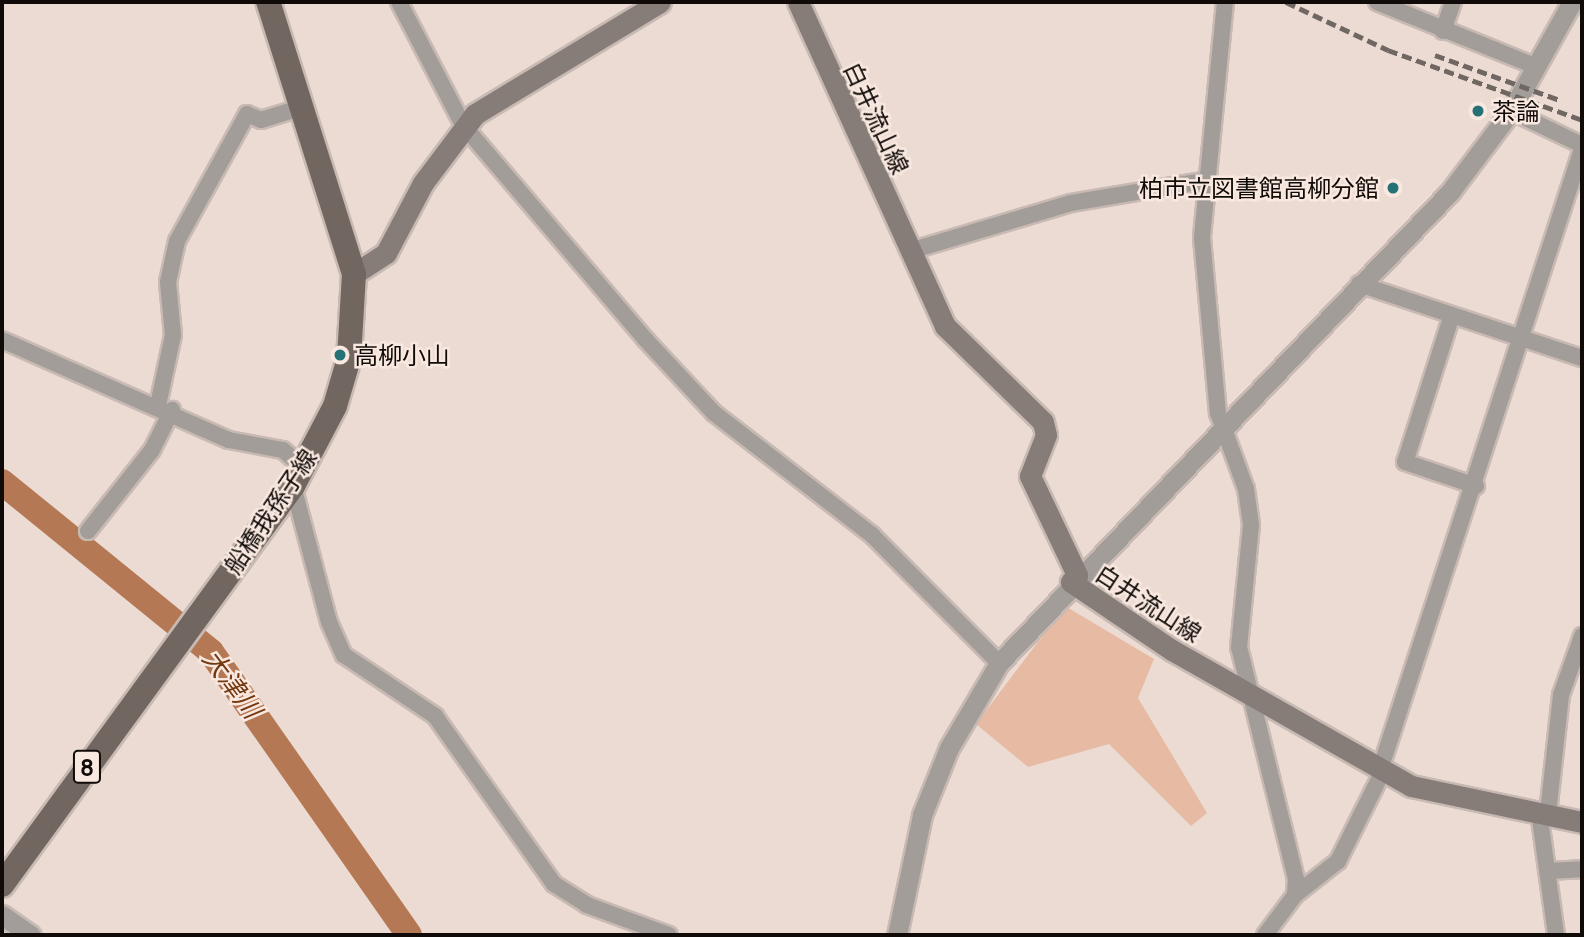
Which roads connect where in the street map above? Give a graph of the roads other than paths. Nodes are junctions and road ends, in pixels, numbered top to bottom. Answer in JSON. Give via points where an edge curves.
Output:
{"nodes":[{"id":1,"x":268,"y":2,"type":"edge"},
{"id":2,"x":399,"y":2,"type":"edge"},
{"id":3,"x":660,"y":2,"type":"edge"},
{"id":4,"x":798,"y":2,"type":"edge"},
{"id":5,"x":1226,"y":2,"type":"edge"},
{"id":6,"x":1377,"y":2,"type":"edge"},
{"id":7,"x":1453,"y":2,"type":"edge"},
{"id":8,"x":1572,"y":2,"type":"edge"},
{"id":9,"x":1443,"y":31,"type":"junction"},
{"id":10,"x":1535,"y":66,"type":"junction"},
{"id":11,"x":300,"y":108,"type":"junction"},
{"id":12,"x":1511,"y":111,"type":"junction"},
{"id":13,"x":463,"y":125,"type":"junction"},
{"id":14,"x":1582,"y":147,"type":"edge"},
{"id":15,"x":1203,"y":181,"type":"junction"},
{"id":16,"x":910,"y":251,"type":"junction"},
{"id":17,"x":354,"y":274,"type":"junction"},
{"id":18,"x":1359,"y":284,"type":"junction"},
{"id":19,"x":1452,"y":315,"type":"junction"},
{"id":20,"x":1523,"y":337,"type":"junction"},
{"id":21,"x":2,"y":340,"type":"edge"},
{"id":22,"x":1582,"y":358,"type":"edge"},
{"id":23,"x":165,"y":407,"type":"junction"},
{"id":24,"x":1222,"y":427,"type":"junction"},
{"id":25,"x":299,"y":477,"type":"junction"},
{"id":26,"x":1476,"y":486,"type":"junction"},
{"id":27,"x":88,"y":531,"type":"dead end"},
{"id":28,"x":1074,"y":578,"type":"junction"},
{"id":29,"x":1582,"y":636,"type":"edge"},
{"id":30,"x":999,"y":663,"type":"junction"},
{"id":31,"x":1254,"y":697,"type":"junction"},
{"id":32,"x":1382,"y":770,"type":"junction"},
{"id":33,"x":1544,"y":812,"type":"junction"},
{"id":34,"x":1582,"y":822,"type":"edge"},
{"id":35,"x":1582,"y":869,"type":"edge"},
{"id":36,"x":1548,"y":871,"type":"junction"},
{"id":37,"x":2,"y":885,"type":"edge"},
{"id":38,"x":1295,"y":895,"type":"junction"},
{"id":39,"x":2,"y":915,"type":"edge"},
{"id":40,"x":32,"y":935,"type":"edge"},
{"id":41,"x":669,"y":935,"type":"edge"},
{"id":42,"x":897,"y":935,"type":"edge"},
{"id":43,"x":1265,"y":935,"type":"edge"},
{"id":44,"x":1556,"y":935,"type":"edge"}],
"edges":[{"from":1,"to":11,"type":"main road","name":"船橋我孫子線","number":"8"},
{"from":2,"to":13,"type":"street"},
{"from":3,"to":13,"type":"main road"},
{"from":4,"to":16,"type":"main road","name":"白井流山線"},
{"from":5,"to":15,"type":"street"},
{"from":6,"to":9,"type":"street"},
{"from":7,"to":9,"type":"street"},
{"from":8,"to":10,"type":"street"},
{"from":9,"to":10,"type":"street"},
{"from":10,"to":12,"type":"street"},
{"from":11,"to":17,"type":"main road","name":"船橋我孫子線","number":"8"},
{"from":11,"to":23,"type":"street","via":[[261,120],[247,114],[177,241],[168,282],[173,335]]},
{"from":12,"to":14,"type":"street"},
{"from":12,"to":18,"type":"street","via":[[1450,192]]},
{"from":13,"to":17,"type":"main road","via":[[386,253]]},
{"from":13,"to":30,"type":"street","via":[[714,413],[872,535]]},
{"from":14,"to":20,"type":"street"},
{"from":15,"to":16,"type":"street","via":[[1071,203]]},
{"from":15,"to":24,"type":"street","via":[[1202,238]]},
{"from":16,"to":28,"type":"main road","name":"白井流山線","via":[[945,326],[1044,422],[1046,435],[1030,476]]},
{"from":17,"to":25,"type":"main road","name":"船橋我孫子線","number":"8","via":[[349,358],[335,406]]},
{"from":18,"to":19,"type":"street"},
{"from":18,"to":24,"type":"street"},
{"from":19,"to":20,"type":"street"},
{"from":19,"to":26,"type":"street","via":[[1405,462]]},
{"from":20,"to":22,"type":"street"},
{"from":20,"to":26,"type":"street"},
{"from":21,"to":23,"type":"street"},
{"from":23,"to":25,"type":"street","via":[[229,440],[284,450]]},
{"from":23,"to":27,"type":"street","via":[[152,450]]},
{"from":24,"to":28,"type":"street"},
{"from":24,"to":31,"type":"street","via":[[1246,489],[1251,525],[1237,624]]},
{"from":25,"to":37,"type":"main road","name":"船橋我孫子線","number":"8"},
{"from":25,"to":41,"type":"street","via":[[329,622],[344,654],[435,716],[554,884],[587,905]]},
{"from":26,"to":32,"type":"street"},
{"from":28,"to":30,"type":"street"},
{"from":28,"to":31,"type":"main road","name":"白井流山線","via":[[1083,594]]},
{"from":29,"to":33,"type":"street","via":[[1561,695]]},
{"from":30,"to":42,"type":"street","via":[[949,748],[922,816]]},
{"from":31,"to":32,"type":"main road","name":"白井流山線"},
{"from":31,"to":38,"type":"street","via":[[1294,857]]},
{"from":32,"to":33,"type":"main road","name":"白井流山線","via":[[1445,797]]},
{"from":32,"to":38,"type":"street","via":[[1338,860]]},
{"from":33,"to":34,"type":"main road","name":"白井流山線"},
{"from":33,"to":36,"type":"street"},
{"from":35,"to":36,"type":"street"},
{"from":36,"to":44,"type":"street"},
{"from":38,"to":43,"type":"street"},
{"from":39,"to":40,"type":"street"}]}
